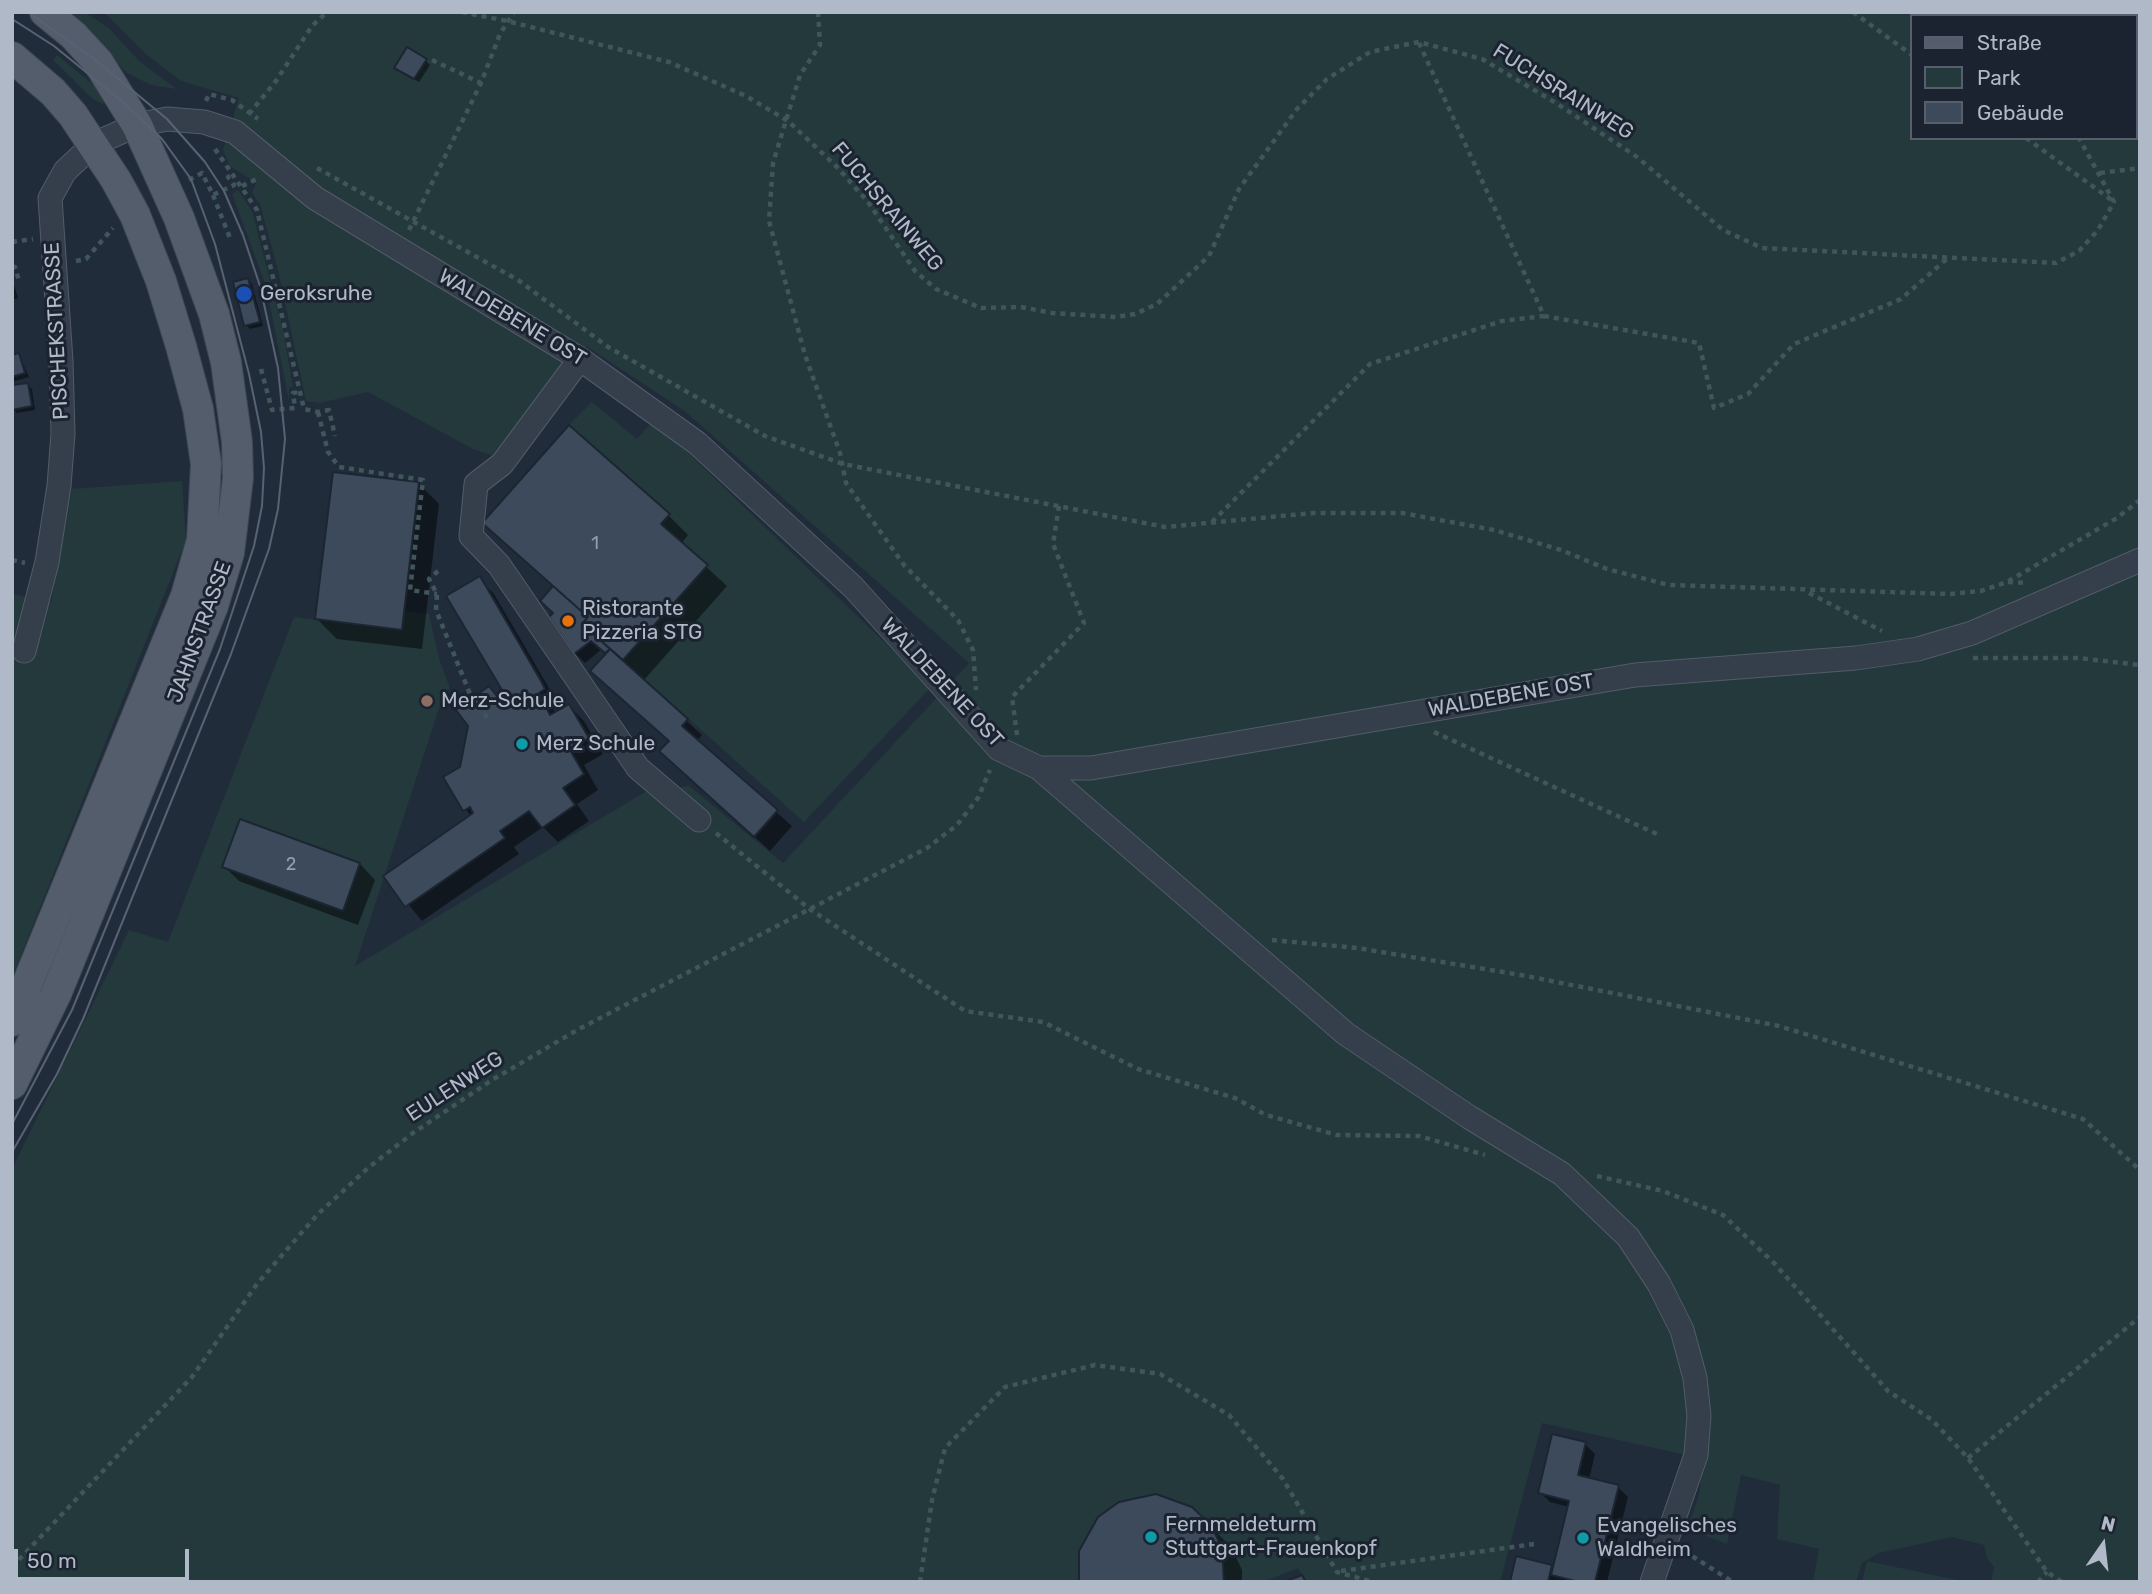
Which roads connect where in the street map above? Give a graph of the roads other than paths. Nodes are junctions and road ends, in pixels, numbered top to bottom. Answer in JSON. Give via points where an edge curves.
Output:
{"nodes":[{"id":1,"x":45,"y":12,"type":"edge"},
{"id":2,"x":12,"y":57,"type":"edge"},
{"id":3,"x":136,"y":125,"type":"junction"},
{"id":4,"x":94,"y":144,"type":"junction"},
{"id":5,"x":580,"y":359,"type":"junction"},
{"id":6,"x":2140,"y":560,"type":"edge"},
{"id":7,"x":24,"y":651,"type":"dead end"},
{"id":8,"x":1039,"y":768,"type":"junction"},
{"id":9,"x":699,"y":820,"type":"road end"},
{"id":10,"x":12,"y":1021,"type":"edge"},
{"id":11,"x":12,"y":1084,"type":"edge"},
{"id":12,"x":1652,"y":1582,"type":"edge"}],
"edges":[{"from":1,"to":3,"type":"main road","via":[[98,62]]},
{"from":2,"to":4,"type":"main road","via":[[53,92]]},
{"from":3,"to":4,"type":"street","name":"WALDEBENE OST"},
{"from":3,"to":5,"type":"street","name":"WALDEBENE OST","via":[[178,120],[235,132],[338,214]]},
{"from":3,"to":11,"type":"main road","name":"JAHNSTRASSE","via":[[179,218],[214,314],[237,442],[236,513],[229,553],[190,665],[56,994]]},
{"from":4,"to":7,"type":"street","name":"PISCHEKSTRASSE","via":[[65,171],[50,198],[62,386],[60,486]]},
{"from":4,"to":10,"type":"main road","name":"JAHNSTRASSE","via":[[135,215],[161,281],[198,409],[206,464],[202,540],[183,606]]},
{"from":5,"to":8,"type":"street","name":"WALDEBENE OST","via":[[697,443],[853,587],[999,748]]},
{"from":5,"to":9,"type":"street","via":[[502,464],[476,484],[471,536],[499,565],[638,768]]},
{"from":6,"to":8,"type":"street","name":"WALDEBENE OST","via":[[1972,633],[1918,649],[1634,675],[1091,768]]},
{"from":8,"to":12,"type":"street","via":[[1346,1034],[1562,1174],[1628,1237],[1682,1330],[1699,1416],[1696,1455]]}]}
